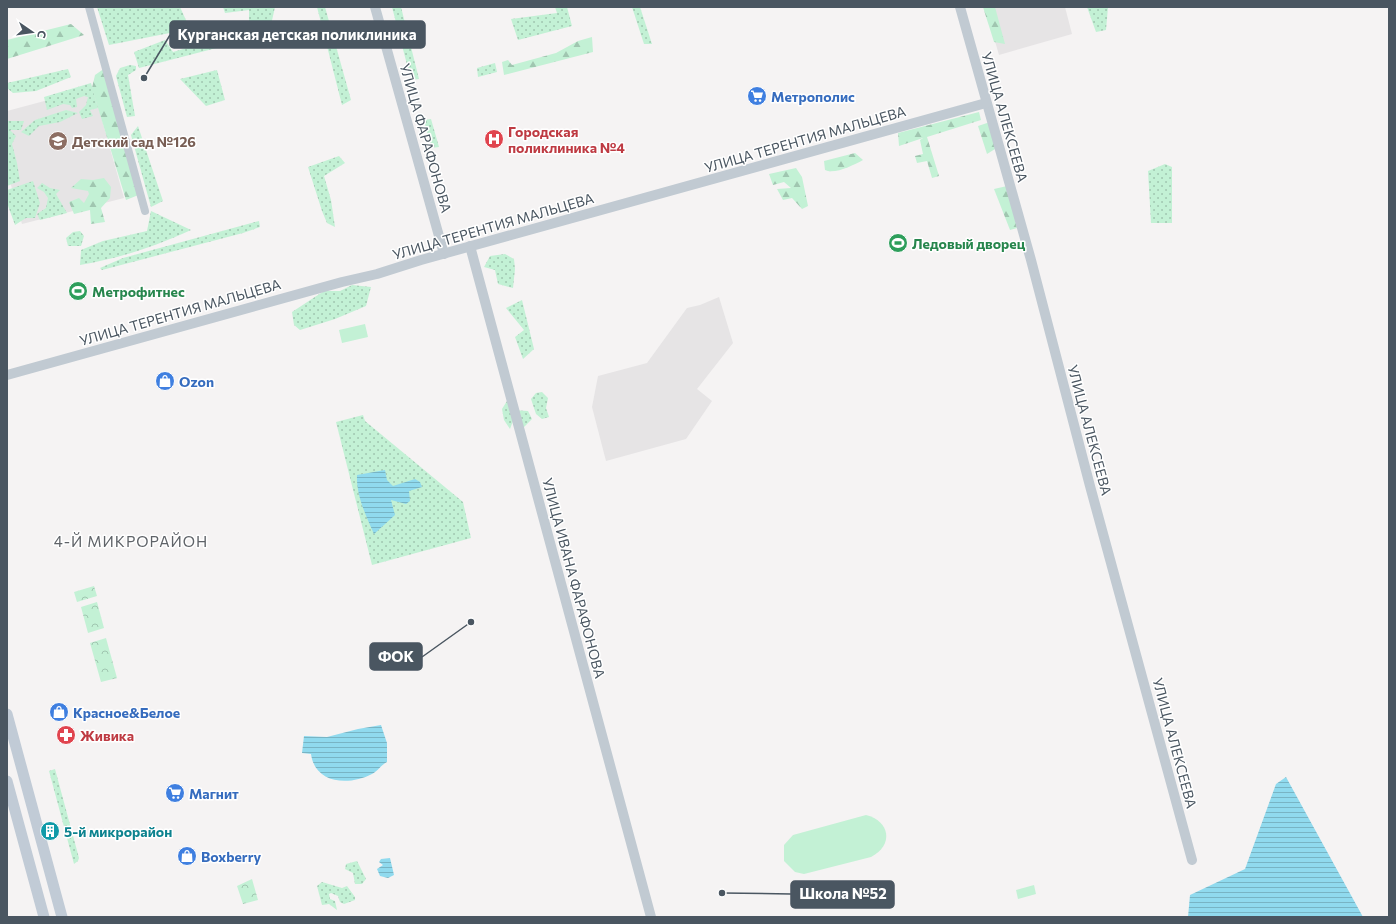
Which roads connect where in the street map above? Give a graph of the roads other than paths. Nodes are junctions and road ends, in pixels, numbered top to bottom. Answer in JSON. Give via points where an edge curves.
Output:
{"nodes":[{"id":1,"x":89,"y":7,"type":"edge"},
{"id":2,"x":375,"y":7,"type":"edge"},
{"id":3,"x":960,"y":7,"type":"edge"},
{"id":4,"x":986,"y":103,"type":"junction"},
{"id":5,"x":145,"y":211,"type":"dead end"},
{"id":6,"x":470,"y":246,"type":"junction"},
{"id":7,"x":444,"y":254,"type":"junction"},
{"id":8,"x":7,"y":375,"type":"edge"},
{"id":9,"x":7,"y":714,"type":"edge"},
{"id":10,"x":7,"y":781,"type":"edge"},
{"id":11,"x":1192,"y":860,"type":"dead end"},
{"id":12,"x":44,"y":917,"type":"edge"},
{"id":13,"x":62,"y":917,"type":"edge"},
{"id":14,"x":651,"y":917,"type":"edge"}],
"edges":[{"from":1,"to":5,"type":"street"},
{"from":2,"to":7,"type":"street","name":"УЛИЦА ФАРАФОНОВА"},
{"from":3,"to":4,"type":"street","name":"УЛИЦА АЛЕКСЕЕВА"},
{"from":4,"to":6,"type":"street","name":"УЛИЦА ТЕРЕНТИЯ МАЛЬЦЕВА"},
{"from":4,"to":11,"type":"street","name":"УЛИЦА АЛЕКСЕЕВА"},
{"from":6,"to":7,"type":"street","name":"УЛИЦА ТЕРЕНТИЯ МАЛЬЦЕВА"},
{"from":6,"to":14,"type":"street","name":"УЛИЦА ИВАНА ФАРАФОНОВА"},
{"from":7,"to":8,"type":"street","name":"УЛИЦА ТЕРЕНТИЯ МАЛЬЦЕВА"},
{"from":9,"to":13,"type":"main road"},
{"from":10,"to":12,"type":"main road"}]}
